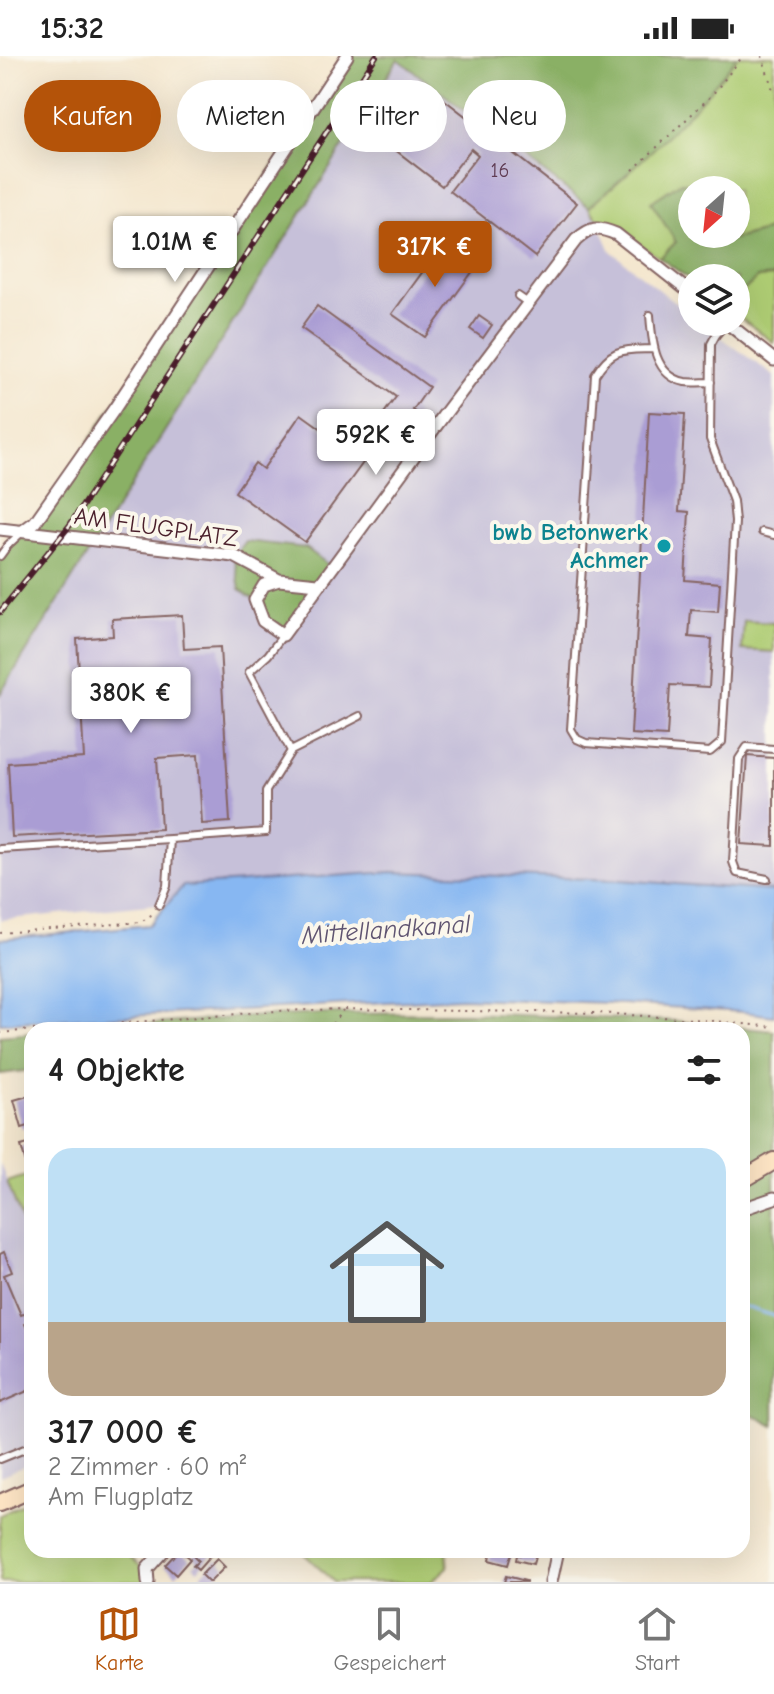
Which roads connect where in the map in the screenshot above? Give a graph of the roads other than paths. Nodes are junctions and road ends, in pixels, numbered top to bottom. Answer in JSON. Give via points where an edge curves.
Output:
{"nodes":[{"id":1,"x":347,"y":56,"type":"edge"},
{"id":2,"x":678,"y":283,"type":"edge"},
{"id":3,"x":650,"y":315,"type":"dead end"},
{"id":4,"x":716,"y":336,"type":"edge"},
{"id":5,"x":744,"y":336,"type":"edge"},
{"id":6,"x":653,"y":349,"type":"junction"},
{"id":7,"x":774,"y":360,"type":"edge"},
{"id":8,"x":711,"y":382,"type":"junction"},
{"id":9,"x":0,"y":529,"type":"edge"},
{"id":10,"x":23,"y":531,"type":"junction"},
{"id":11,"x":762,"y":532,"type":"dead end"},
{"id":12,"x":774,"y":535,"type":"edge"},
{"id":13,"x":0,"y":556,"type":"edge"},
{"id":14,"x":279,"y":580,"type":"junction"},
{"id":15,"x":318,"y":584,"type":"junction"},
{"id":16,"x":283,"y":635,"type":"junction"},
{"id":17,"x":360,"y":716,"type":"dead end"},
{"id":18,"x":774,"y":749,"type":"edge"},
{"id":19,"x":291,"y":751,"type":"junction"},
{"id":20,"x":170,"y":839,"type":"junction"},
{"id":21,"x":0,"y":849,"type":"edge"},
{"id":22,"x":767,"y":879,"type":"dead end"},
{"id":23,"x":159,"y":905,"type":"road end"},
{"id":24,"x":774,"y":1161,"type":"edge"},
{"id":25,"x":750,"y":1175,"type":"edge"},
{"id":26,"x":774,"y":1198,"type":"edge"},
{"id":27,"x":750,"y":1206,"type":"edge"},
{"id":28,"x":24,"y":1449,"type":"edge"},
{"id":29,"x":0,"y":1459,"type":"edge"},
{"id":30,"x":24,"y":1492,"type":"edge"},
{"id":31,"x":0,"y":1503,"type":"edge"},
{"id":32,"x":157,"y":1558,"type":"edge"},
{"id":33,"x":556,"y":1558,"type":"edge"},
{"id":34,"x":148,"y":1582,"type":"edge"},
{"id":35,"x":551,"y":1582,"type":"edge"}],
"edges":[{"from":1,"to":10,"type":"street","via":[[115,408],[35,522]]},
{"from":2,"to":15,"type":"street","via":[[616,234],[588,230],[576,240],[523,300]]},
{"from":3,"to":6,"type":"lane"},
{"from":4,"to":8,"type":"lane","via":[[711,344]]},
{"from":5,"to":7,"type":"street"},
{"from":6,"to":8,"type":"lane","via":[[665,373],[684,382]]},
{"from":6,"to":8,"type":"lane","via":[[621,350],[604,359],[595,375],[571,729],[586,743],[710,752],[722,742],[735,522],[733,501],[710,439]]},
{"from":9,"to":10,"type":"street","name":"AM FLUGPLATZ"},
{"from":10,"to":13,"type":"lane"},
{"from":10,"to":14,"type":"street","name":"AM FLUGPLATZ","via":[[234,556]]},
{"from":11,"to":12,"type":"lane"},
{"from":14,"to":15,"type":"street","name":"AM FLUGPLATZ"},
{"from":14,"to":16,"type":"street","via":[[264,585],[255,600],[263,621]]},
{"from":15,"to":16,"type":"street"},
{"from":16,"to":19,"type":"lane","via":[[249,672]]},
{"from":17,"to":19,"type":"lane"},
{"from":18,"to":22,"type":"lane","via":[[747,747],[739,759],[733,862],[737,873]]},
{"from":19,"to":20,"type":"lane","via":[[266,791],[266,832]]},
{"from":20,"to":21,"type":"lane"},
{"from":20,"to":23,"type":"lane","via":[[167,886]]},
{"from":24,"to":25,"type":"main road"},
{"from":26,"to":27,"type":"street"},
{"from":28,"to":29,"type":"lane"},
{"from":30,"to":31,"type":"main road"},
{"from":32,"to":34,"type":"street","via":[[147,1569]]},
{"from":33,"to":35,"type":"street"}]}
